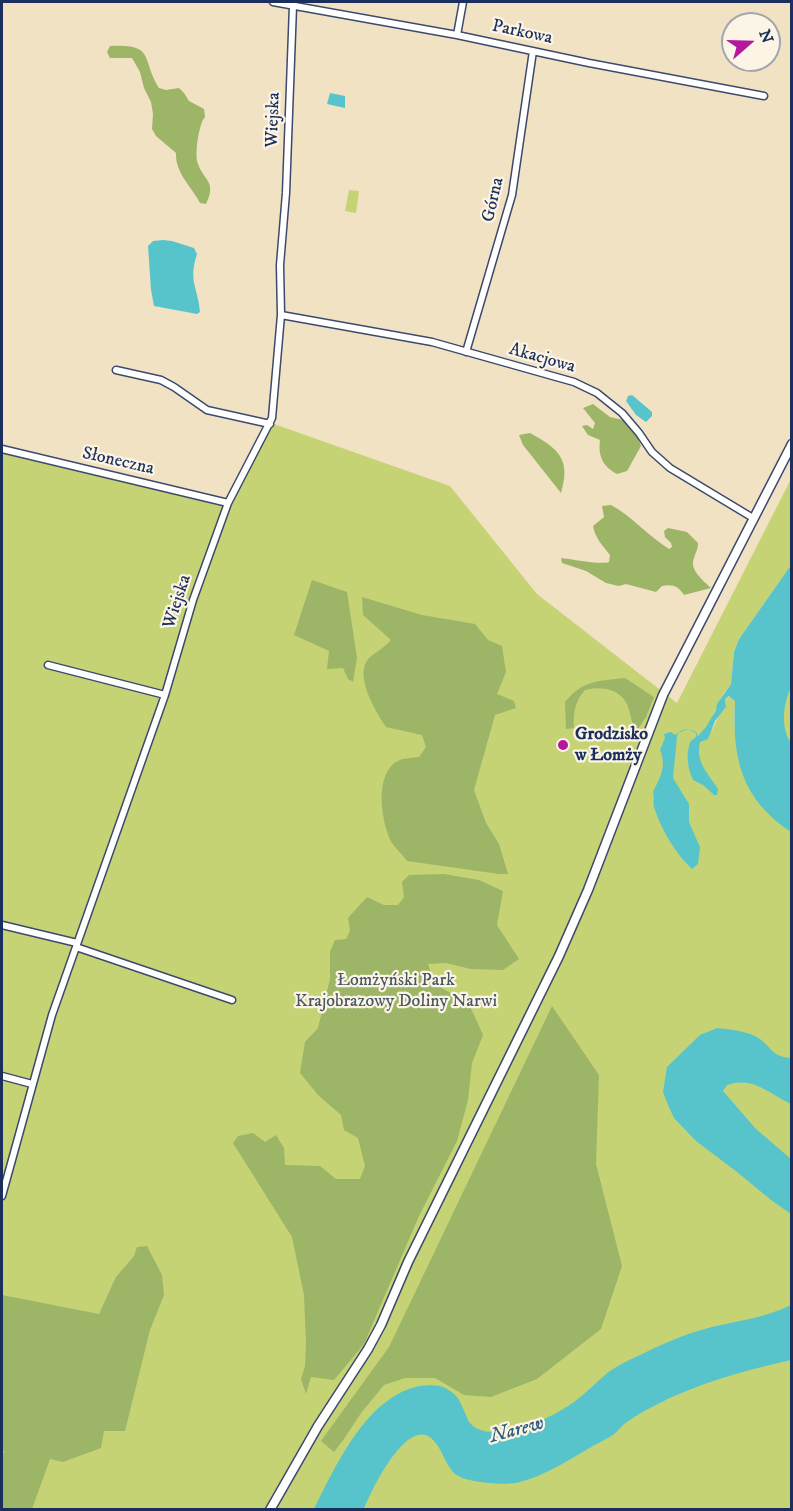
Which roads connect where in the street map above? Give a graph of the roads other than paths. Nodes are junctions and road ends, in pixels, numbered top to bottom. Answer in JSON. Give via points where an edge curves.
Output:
{"nodes":[{"id":1,"x":273,"y":2,"type":"edge"},
{"id":2,"x":463,"y":2,"type":"edge"},
{"id":3,"x":293,"y":6,"type":"junction"},
{"id":4,"x":457,"y":35,"type":"junction"},
{"id":5,"x":533,"y":51,"type":"junction"},
{"id":6,"x":764,"y":96,"type":"dead end"},
{"id":7,"x":280,"y":315,"type":"junction"},
{"id":8,"x":466,"y":352,"type":"junction"},
{"id":9,"x":116,"y":370,"type":"dead end"},
{"id":10,"x":270,"y":424,"type":"junction"},
{"id":11,"x":792,"y":444,"type":"edge"},
{"id":12,"x":2,"y":450,"type":"edge"},
{"id":13,"x":228,"y":503,"type":"junction"},
{"id":14,"x":753,"y":518,"type":"junction"},
{"id":15,"x":48,"y":665,"type":"dead end"},
{"id":16,"x":165,"y":695,"type":"junction"},
{"id":17,"x":2,"y":925,"type":"edge"},
{"id":18,"x":76,"y":945,"type":"junction"},
{"id":19,"x":232,"y":1000,"type":"dead end"},
{"id":20,"x":2,"y":1076,"type":"edge"},
{"id":21,"x":32,"y":1084,"type":"junction"},
{"id":22,"x":2,"y":1196,"type":"edge"},
{"id":23,"x":270,"y":1509,"type":"edge"}],
"edges":[{"from":1,"to":3,"type":"street","name":"Parkowa"},
{"from":2,"to":4,"type":"street"},
{"from":3,"to":4,"type":"street","name":"Parkowa"},
{"from":3,"to":7,"type":"street","name":"Wiejska"},
{"from":4,"to":5,"type":"street","name":"Parkowa"},
{"from":5,"to":6,"type":"street","name":"Parkowa"},
{"from":5,"to":8,"type":"street","name":"Górna","via":[[512,195]]},
{"from":7,"to":8,"type":"street","name":"Akacjowa","via":[[357,327]]},
{"from":7,"to":10,"type":"street","name":"Wiejska","via":[[275,405]]},
{"from":8,"to":14,"type":"street","name":"Akacjowa","via":[[574,382],[597,393],[631,423],[659,460]]},
{"from":9,"to":10,"type":"street","via":[[169,384],[207,410]]},
{"from":10,"to":13,"type":"street","name":"Wiejska"},
{"from":11,"to":14,"type":"street"},
{"from":12,"to":13,"type":"street","name":"Słoneczna"},
{"from":13,"to":16,"type":"street","name":"Wiejska","via":[[193,600]]},
{"from":14,"to":23,"type":"street","via":[[663,695],[559,956],[408,1262],[381,1325]]},
{"from":15,"to":16,"type":"street"},
{"from":16,"to":18,"type":"street","name":"Wiejska"},
{"from":17,"to":18,"type":"street"},
{"from":18,"to":19,"type":"street"},
{"from":18,"to":21,"type":"street","name":"Wiejska"},
{"from":20,"to":21,"type":"street"},
{"from":21,"to":22,"type":"street","name":"Wiejska"}]}
